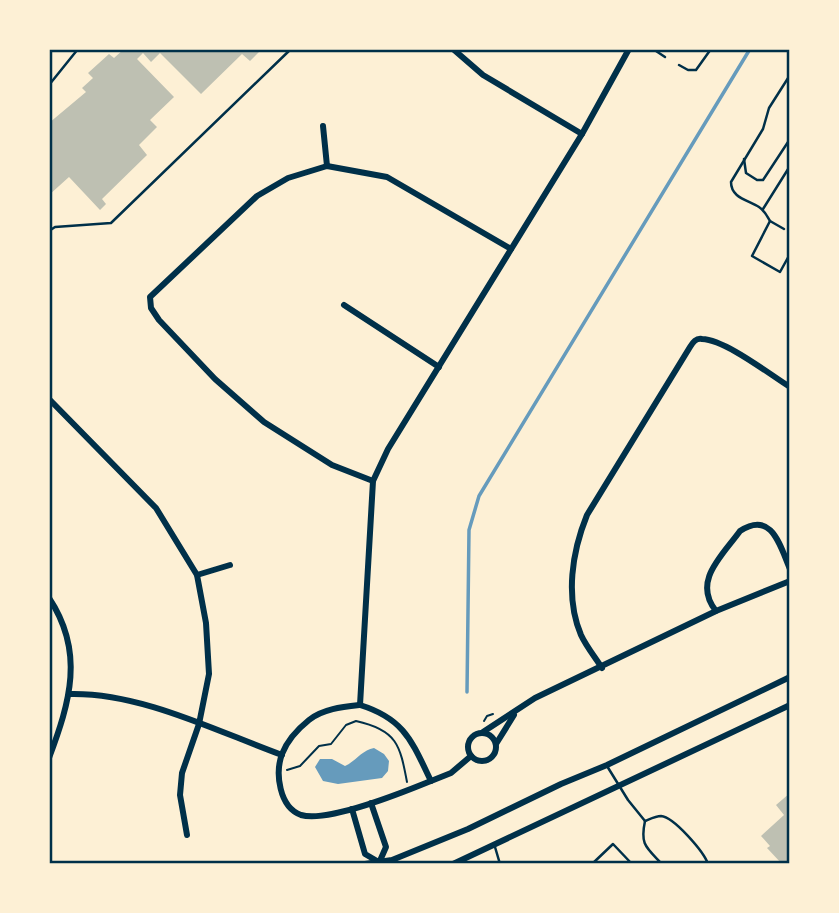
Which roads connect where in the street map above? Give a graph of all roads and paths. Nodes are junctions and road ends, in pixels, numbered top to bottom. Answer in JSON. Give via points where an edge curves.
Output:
{"nodes":[{"id":1,"x":78,"y":49,"type":"edge"},
{"id":2,"x":291,"y":49,"type":"edge"},
{"id":3,"x":453,"y":49,"type":"edge"},
{"id":4,"x":629,"y":49,"type":"edge"},
{"id":5,"x":653,"y":49,"type":"edge"},
{"id":6,"x":711,"y":49,"type":"edge"},
{"id":7,"x":666,"y":57,"type":"dead end"},
{"id":8,"x":678,"y":65,"type":"dead end"},
{"id":9,"x":790,"y":75,"type":"edge"},
{"id":10,"x":49,"y":85,"type":"edge"},
{"id":11,"x":323,"y":126,"type":"dead end"},
{"id":12,"x":582,"y":134,"type":"junction"},
{"id":13,"x":790,"y":139,"type":"edge"},
{"id":14,"x":744,"y":159,"type":"junction"},
{"id":15,"x":327,"y":166,"type":"junction"},
{"id":16,"x":790,"y":166,"type":"edge"},
{"id":17,"x":763,"y":209,"type":"junction"},
{"id":18,"x":770,"y":221,"type":"junction"},
{"id":19,"x":784,"y":229,"type":"dead end"},
{"id":20,"x":49,"y":231,"type":"edge"},
{"id":21,"x":511,"y":249,"type":"junction"},
{"id":22,"x":790,"y":254,"type":"edge"},
{"id":23,"x":344,"y":305,"type":"dead end"},
{"id":24,"x":439,"y":367,"type":"junction"},
{"id":25,"x":790,"y":387,"type":"edge"},
{"id":26,"x":49,"y":399,"type":"edge"},
{"id":27,"x":373,"y":481,"type":"junction"},
{"id":28,"x":230,"y":565,"type":"dead end"},
{"id":29,"x":790,"y":569,"type":"edge"},
{"id":30,"x":197,"y":575,"type":"junction"},
{"id":31,"x":790,"y":581,"type":"edge"},
{"id":32,"x":49,"y":598,"type":"edge"},
{"id":33,"x":716,"y":611,"type":"junction"},
{"id":34,"x":602,"y":668,"type":"junction"},
{"id":35,"x":790,"y":677,"type":"edge"},
{"id":36,"x":69,"y":694,"type":"junction"},
{"id":37,"x":360,"y":705,"type":"junction"},
{"id":38,"x":790,"y":705,"type":"edge"},
{"id":39,"x":514,"y":713,"type":"junction"},
{"id":40,"x":199,"y":724,"type":"junction"},
{"id":41,"x":483,"y":732,"type":"junction"},
{"id":42,"x":496,"y":744,"type":"junction"},
{"id":43,"x":282,"y":755,"type":"junction"},
{"id":44,"x":471,"y":756,"type":"junction"},
{"id":45,"x":49,"y":758,"type":"edge"},
{"id":46,"x":607,"y":765,"type":"junction"},
{"id":47,"x":280,"y":772,"type":"junction"},
{"id":48,"x":431,"y":781,"type":"junction"},
{"id":49,"x":618,"y":785,"type":"junction"},
{"id":50,"x":409,"y":790,"type":"junction"},
{"id":51,"x":371,"y":803,"type":"junction"},
{"id":52,"x":352,"y":809,"type":"junction"},
{"id":53,"x":645,"y":821,"type":"junction"},
{"id":54,"x":187,"y":835,"type":"dead end"},
{"id":55,"x":494,"y":844,"type":"junction"},
{"id":56,"x":379,"y":863,"type":"edge"},
{"id":57,"x":365,"y":864,"type":"edge"},
{"id":58,"x":453,"y":864,"type":"edge"},
{"id":59,"x":500,"y":864,"type":"edge"},
{"id":60,"x":592,"y":864,"type":"edge"},
{"id":61,"x":632,"y":864,"type":"edge"},
{"id":62,"x":662,"y":864,"type":"edge"},
{"id":63,"x":708,"y":864,"type":"edge"}],
"edges":[{"from":1,"to":10,"type":"lane"},
{"from":2,"to":20,"type":"lane","via":[[111,223]]},
{"from":3,"to":12,"type":"street","via":[[483,75]]},
{"from":4,"to":12,"type":"street"},
{"from":5,"to":7,"type":"lane"},
{"from":6,"to":8,"type":"lane","via":[[696,70]]},
{"from":9,"to":14,"type":"lane"},
{"from":11,"to":15,"type":"street"},
{"from":12,"to":21,"type":"street"},
{"from":13,"to":14,"type":"lane","via":[[763,180],[746,173]]},
{"from":14,"to":17,"type":"lane","via":[[731,189]]},
{"from":15,"to":21,"type":"street","via":[[387,177]]},
{"from":15,"to":27,"type":"street","via":[[288,178],[257,196],[150,297],[151,308],[215,379],[264,422],[331,465]]},
{"from":16,"to":17,"type":"lane"},
{"from":17,"to":18,"type":"lane"},
{"from":18,"to":19,"type":"lane"},
{"from":18,"to":22,"type":"lane","via":[[752,256],[780,272]]},
{"from":21,"to":24,"type":"street"},
{"from":23,"to":24,"type":"street"},
{"from":24,"to":27,"type":"street"},
{"from":25,"to":34,"type":"street","via":[[722,344],[701,338],[690,347],[587,515],[576,543],[574,604],[581,635]]},
{"from":26,"to":30,"type":"street","via":[[156,508]]},
{"from":27,"to":37,"type":"street"},
{"from":28,"to":30,"type":"street"},
{"from":29,"to":33,"type":"street","via":[[774,533],[762,526],[747,527],[707,581],[707,597]]},
{"from":30,"to":40,"type":"street","via":[[209,674]]},
{"from":31,"to":33,"type":"street"},
{"from":32,"to":36,"type":"street","via":[[66,633],[72,667]]},
{"from":33,"to":34,"type":"street"},
{"from":34,"to":39,"type":"street","via":[[535,698]]},
{"from":35,"to":46,"type":"street"},
{"from":36,"to":40,"type":"street","via":[[159,709]]},
{"from":36,"to":45,"type":"street"},
{"from":37,"to":43,"type":"street","via":[[324,711],[311,719]]},
{"from":37,"to":48,"type":"street","via":[[386,715],[400,727]]},
{"from":38,"to":49,"type":"street"},
{"from":39,"to":41,"type":"street"},
{"from":39,"to":42,"type":"street"},
{"from":40,"to":43,"type":"street"},
{"from":40,"to":54,"type":"street","via":[[182,773],[180,795]]},
{"from":41,"to":42,"type":"street"},
{"from":41,"to":44,"type":"street","via":[[470,739]]},
{"from":42,"to":44,"type":"street","via":[[489,760]]},
{"from":43,"to":47,"type":"street"},
{"from":44,"to":48,"type":"street","via":[[452,773]]},
{"from":46,"to":49,"type":"lane"},
{"from":46,"to":56,"type":"street"},
{"from":47,"to":50,"type":"path","via":[[300,766],[319,746],[331,744],[346,725],[356,721],[384,730],[393,740],[404,760]]},
{"from":47,"to":52,"type":"street","via":[[281,793],[303,816]]},
{"from":48,"to":50,"type":"street"},
{"from":49,"to":53,"type":"lane"},
{"from":49,"to":55,"type":"street"},
{"from":50,"to":51,"type":"street"},
{"from":51,"to":52,"type":"street"},
{"from":51,"to":56,"type":"street","via":[[386,847]]},
{"from":52,"to":56,"type":"street","via":[[365,854]]},
{"from":53,"to":62,"type":"lane","via":[[644,845]]},
{"from":53,"to":63,"type":"lane","via":[[663,816],[672,820]]},
{"from":55,"to":58,"type":"street"},
{"from":55,"to":59,"type":"lane"},
{"from":56,"to":57,"type":"street"},
{"from":60,"to":61,"type":"lane","via":[[613,844]]}]}
